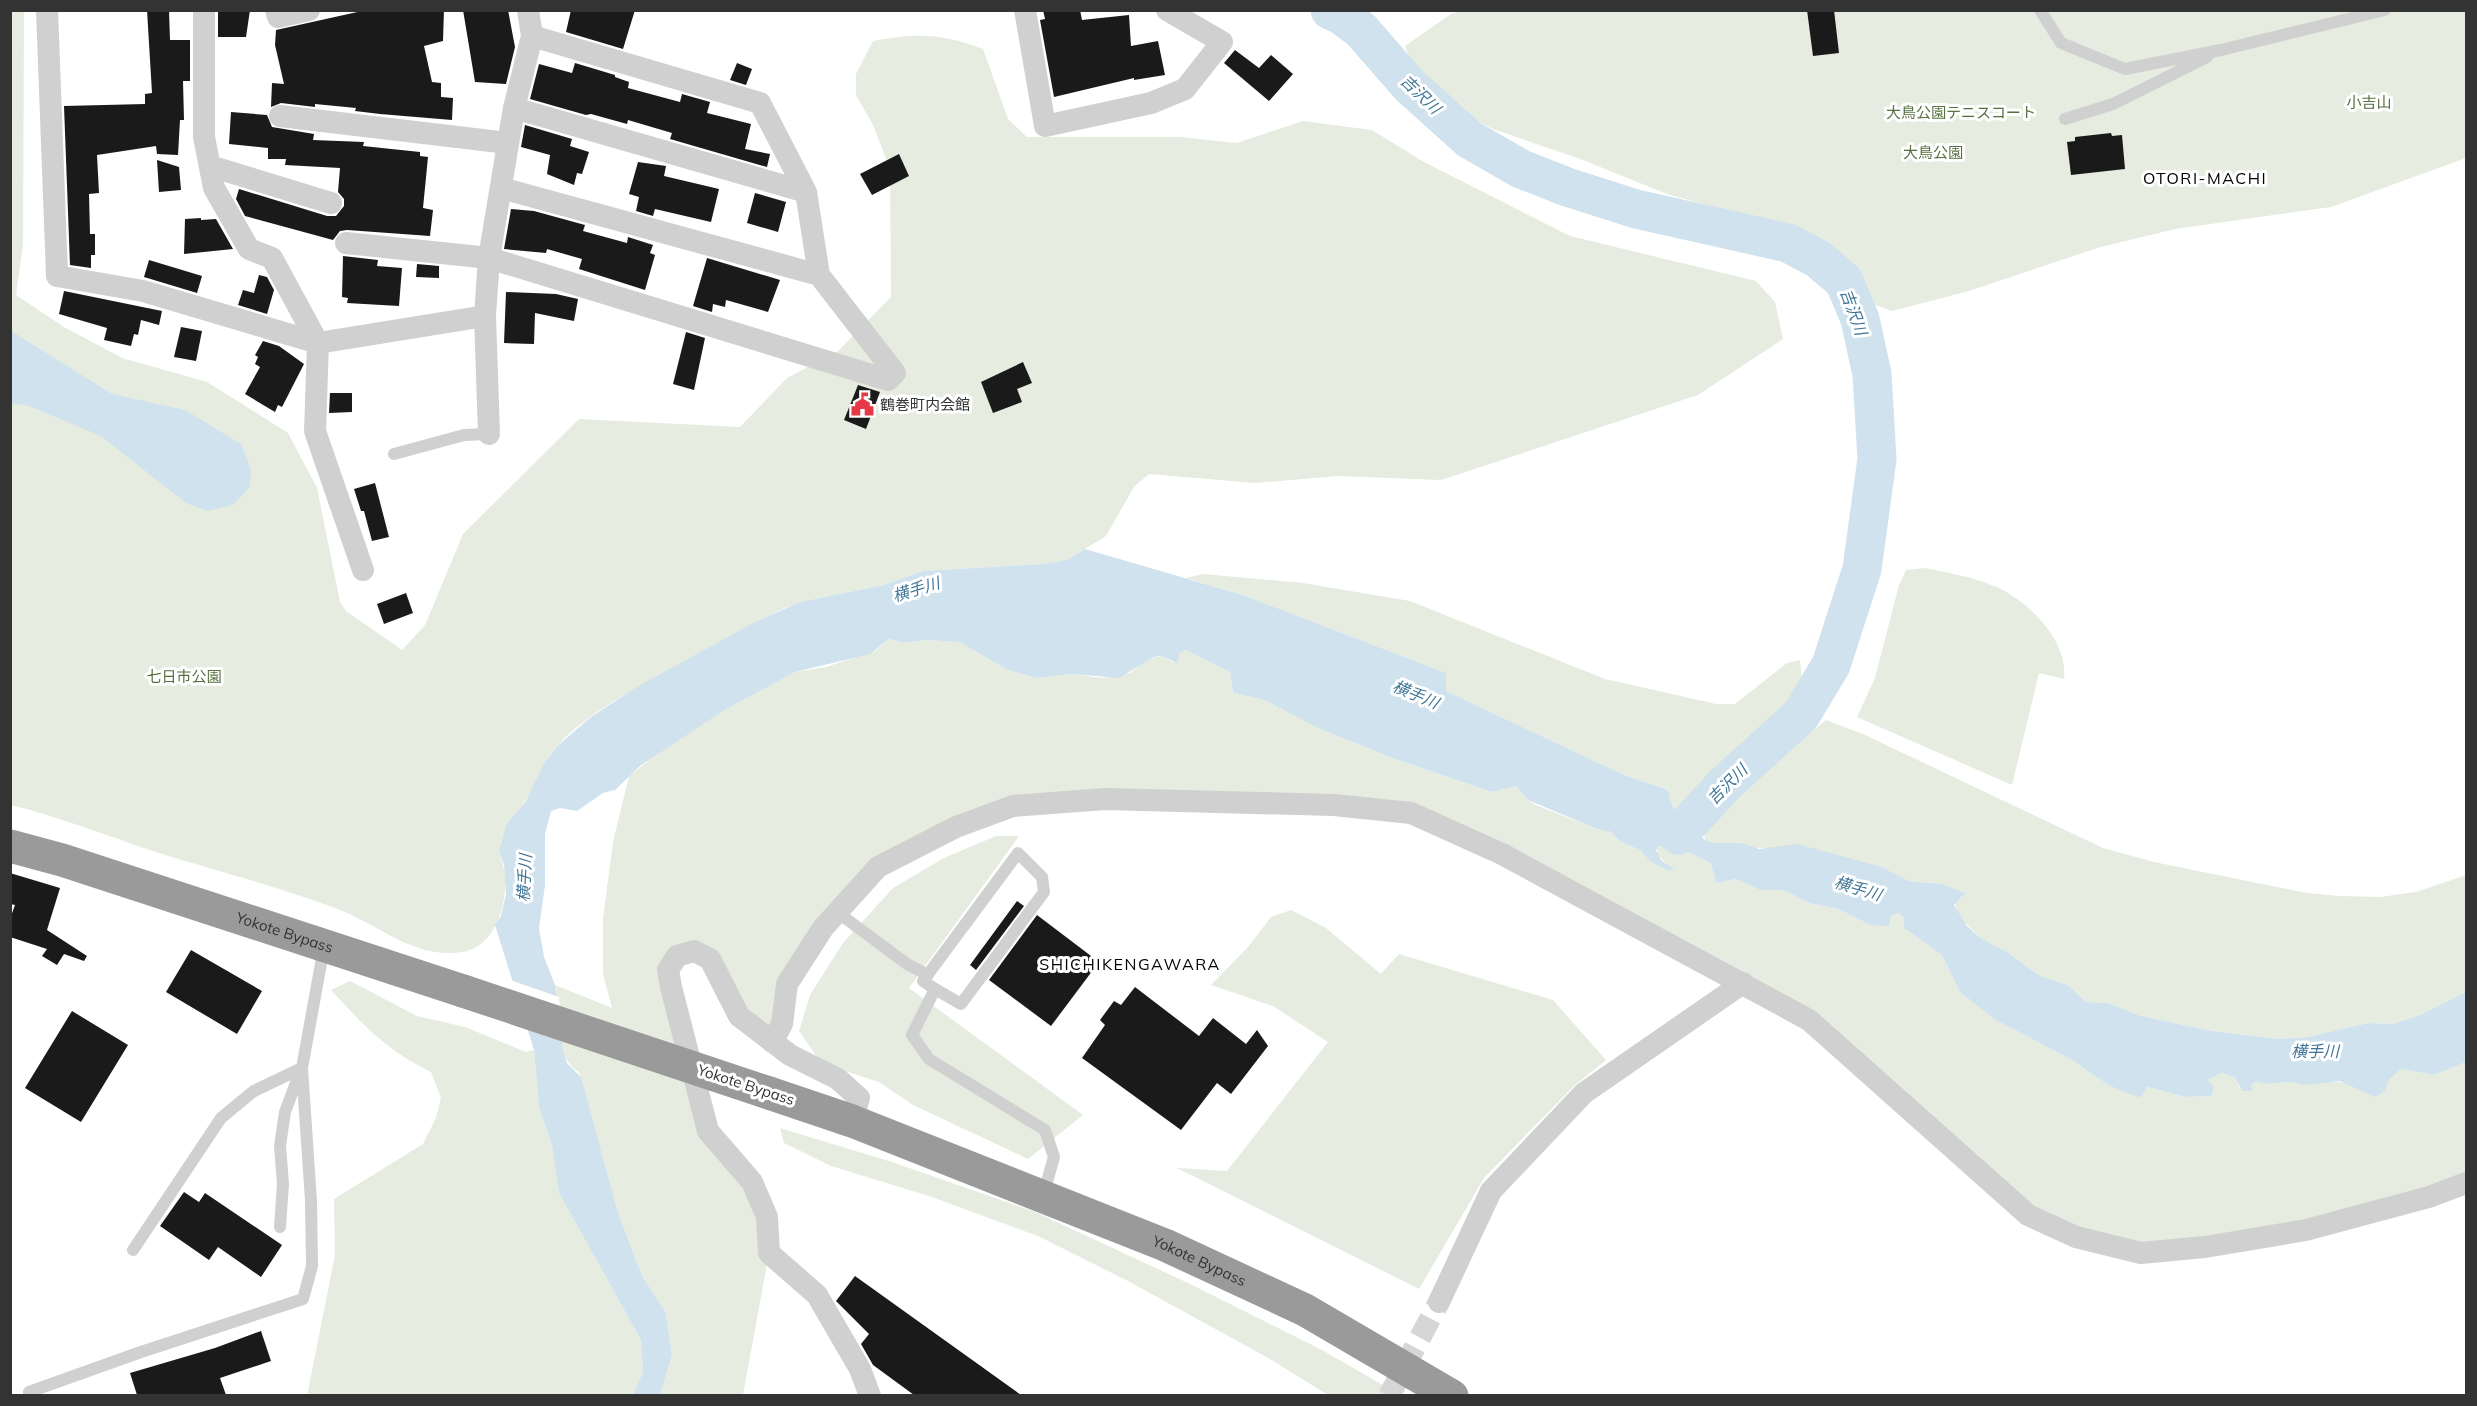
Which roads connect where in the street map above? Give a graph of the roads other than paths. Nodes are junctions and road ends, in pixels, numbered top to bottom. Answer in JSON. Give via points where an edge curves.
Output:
{"nodes":[{"id":1,"x":47,"y":10,"type":"edge"},
{"id":2,"x":204,"y":10,"type":"edge"},
{"id":3,"x":276,"y":10,"type":"edge"},
{"id":4,"x":309,"y":10,"type":"edge"},
{"id":5,"x":528,"y":10,"type":"edge"},
{"id":6,"x":1025,"y":10,"type":"edge"},
{"id":7,"x":1167,"y":10,"type":"edge"},
{"id":8,"x":2040,"y":10,"type":"edge"},
{"id":9,"x":2385,"y":10,"type":"edge"},
{"id":10,"x":532,"y":36,"type":"junction"},
{"id":11,"x":2221,"y":50,"type":"junction"},
{"id":12,"x":514,"y":108,"type":"junction"},
{"id":13,"x":280,"y":116,"type":"dead end"},
{"id":14,"x":2065,"y":119,"type":"dead end"},
{"id":15,"x":508,"y":143,"type":"junction"},
{"id":16,"x":210,"y":166,"type":"junction"},
{"id":17,"x":501,"y":188,"type":"junction"},
{"id":18,"x":806,"y":192,"type":"junction"},
{"id":19,"x":331,"y":203,"type":"dead end"},
{"id":20,"x":346,"y":243,"type":"dead end"},
{"id":21,"x":489,"y":258,"type":"junction"},
{"id":22,"x":819,"y":275,"type":"junction"},
{"id":23,"x":485,"y":316,"type":"junction"},
{"id":24,"x":318,"y":343,"type":"junction"},
{"id":25,"x":489,"y":434,"type":"joint"},
{"id":26,"x":394,"y":454,"type":"dead end"},
{"id":27,"x":363,"y":570,"type":"dead end"},
{"id":28,"x":10,"y":846,"type":"edge"},
{"id":29,"x":837,"y":912,"type":"junction"},
{"id":30,"x":324,"y":946,"type":"junction"},
{"id":31,"x":928,"y":975,"type":"junction"},
{"id":32,"x":1743,"y":983,"type":"junction"},
{"id":33,"x":935,"y":989,"type":"junction"},
{"id":34,"x":772,"y":1042,"type":"junction"},
{"id":35,"x":302,"y":1068,"type":"junction"},
{"id":36,"x":852,"y":1121,"type":"junction"},
{"id":37,"x":2466,"y":1183,"type":"edge"},
{"id":38,"x":1043,"y":1197,"type":"junction"},
{"id":39,"x":280,"y":1227,"type":"dead end"},
{"id":40,"x":133,"y":1250,"type":"dead end"},
{"id":41,"x":1439,"y":1302,"type":"tunnel mouth"},
{"id":42,"x":29,"y":1392,"type":"dead end"},
{"id":43,"x":870,"y":1395,"type":"edge"},
{"id":44,"x":1452,"y":1395,"type":"edge"}],
"edges":[{"from":1,"to":24,"type":"street","via":[[57,276],[143,291]]},
{"from":2,"to":16,"type":"street","via":[[204,137]]},
{"from":3,"to":4,"type":"street","via":[[279,17]]},
{"from":5,"to":10,"type":"street"},
{"from":6,"to":7,"type":"street","via":[[1045,126],[1151,103],[1185,89],[1222,42]]},
{"from":8,"to":11,"type":"lane","via":[[2061,43],[2126,69]]},
{"from":9,"to":11,"type":"lane"},
{"from":10,"to":12,"type":"street"},
{"from":10,"to":18,"type":"street","via":[[760,103]]},
{"from":11,"to":14,"type":"lane","via":[[2113,104]]},
{"from":12,"to":15,"type":"street"},
{"from":12,"to":18,"type":"street"},
{"from":13,"to":15,"type":"street"},
{"from":15,"to":17,"type":"street"},
{"from":16,"to":19,"type":"street"},
{"from":16,"to":24,"type":"street","via":[[214,188],[249,249],[272,258]]},
{"from":17,"to":21,"type":"street"},
{"from":17,"to":22,"type":"street"},
{"from":18,"to":22,"type":"street"},
{"from":20,"to":21,"type":"street"},
{"from":21,"to":22,"type":"street","via":[[888,380],[895,373]]},
{"from":21,"to":23,"type":"street"},
{"from":23,"to":24,"type":"street"},
{"from":23,"to":25,"type":"street"},
{"from":24,"to":27,"type":"street","via":[[315,431]]},
{"from":25,"to":26,"type":"lane","via":[[464,435]]},
{"from":28,"to":30,"type":"highway","name":"Yokote Bypass"},
{"from":29,"to":31,"type":"lane"},
{"from":29,"to":32,"type":"street","via":[[878,867],[956,827],[1013,806],[1106,799],[1334,805],[1411,813],[1502,854]]},
{"from":29,"to":34,"type":"street","via":[[787,984],[782,1024]]},
{"from":30,"to":35,"type":"lane"},
{"from":30,"to":36,"type":"highway","name":"Yokote Bypass","bridge":true},
{"from":31,"to":33,"type":"lane","via":[[923,981]]},
{"from":31,"to":33,"type":"lane","via":[[1018,853],[1042,877],[1044,892],[961,1004]]},
{"from":32,"to":37,"type":"street","via":[[1809,1020],[2028,1215],[2076,1237],[2141,1253],[2205,1247],[2306,1230],[2429,1197]]},
{"from":32,"to":41,"type":"street","via":[[1576,1101],[1491,1191]]},
{"from":33,"to":38,"type":"lane","via":[[912,1035],[929,1059],[1045,1130],[1054,1157]]},
{"from":34,"to":36,"type":"street","via":[[838,1079],[859,1098]]},
{"from":34,"to":43,"type":"street","via":[[739,1016],[710,959],[694,951],[676,956],[668,970],[670,987],[708,1131],[752,1182],[767,1217],[769,1253],[817,1295],[860,1369]]},
{"from":35,"to":39,"type":"lane","via":[[285,1112],[280,1146]]},
{"from":35,"to":40,"type":"lane","via":[[254,1091],[221,1118]]},
{"from":35,"to":42,"type":"lane","via":[[312,1266],[303,1299]]},
{"from":36,"to":38,"type":"highway","name":"Yokote Bypass"},
{"from":38,"to":44,"type":"highway","name":"Yokote Bypass","via":[[1165,1245],[1305,1310]]}]}
